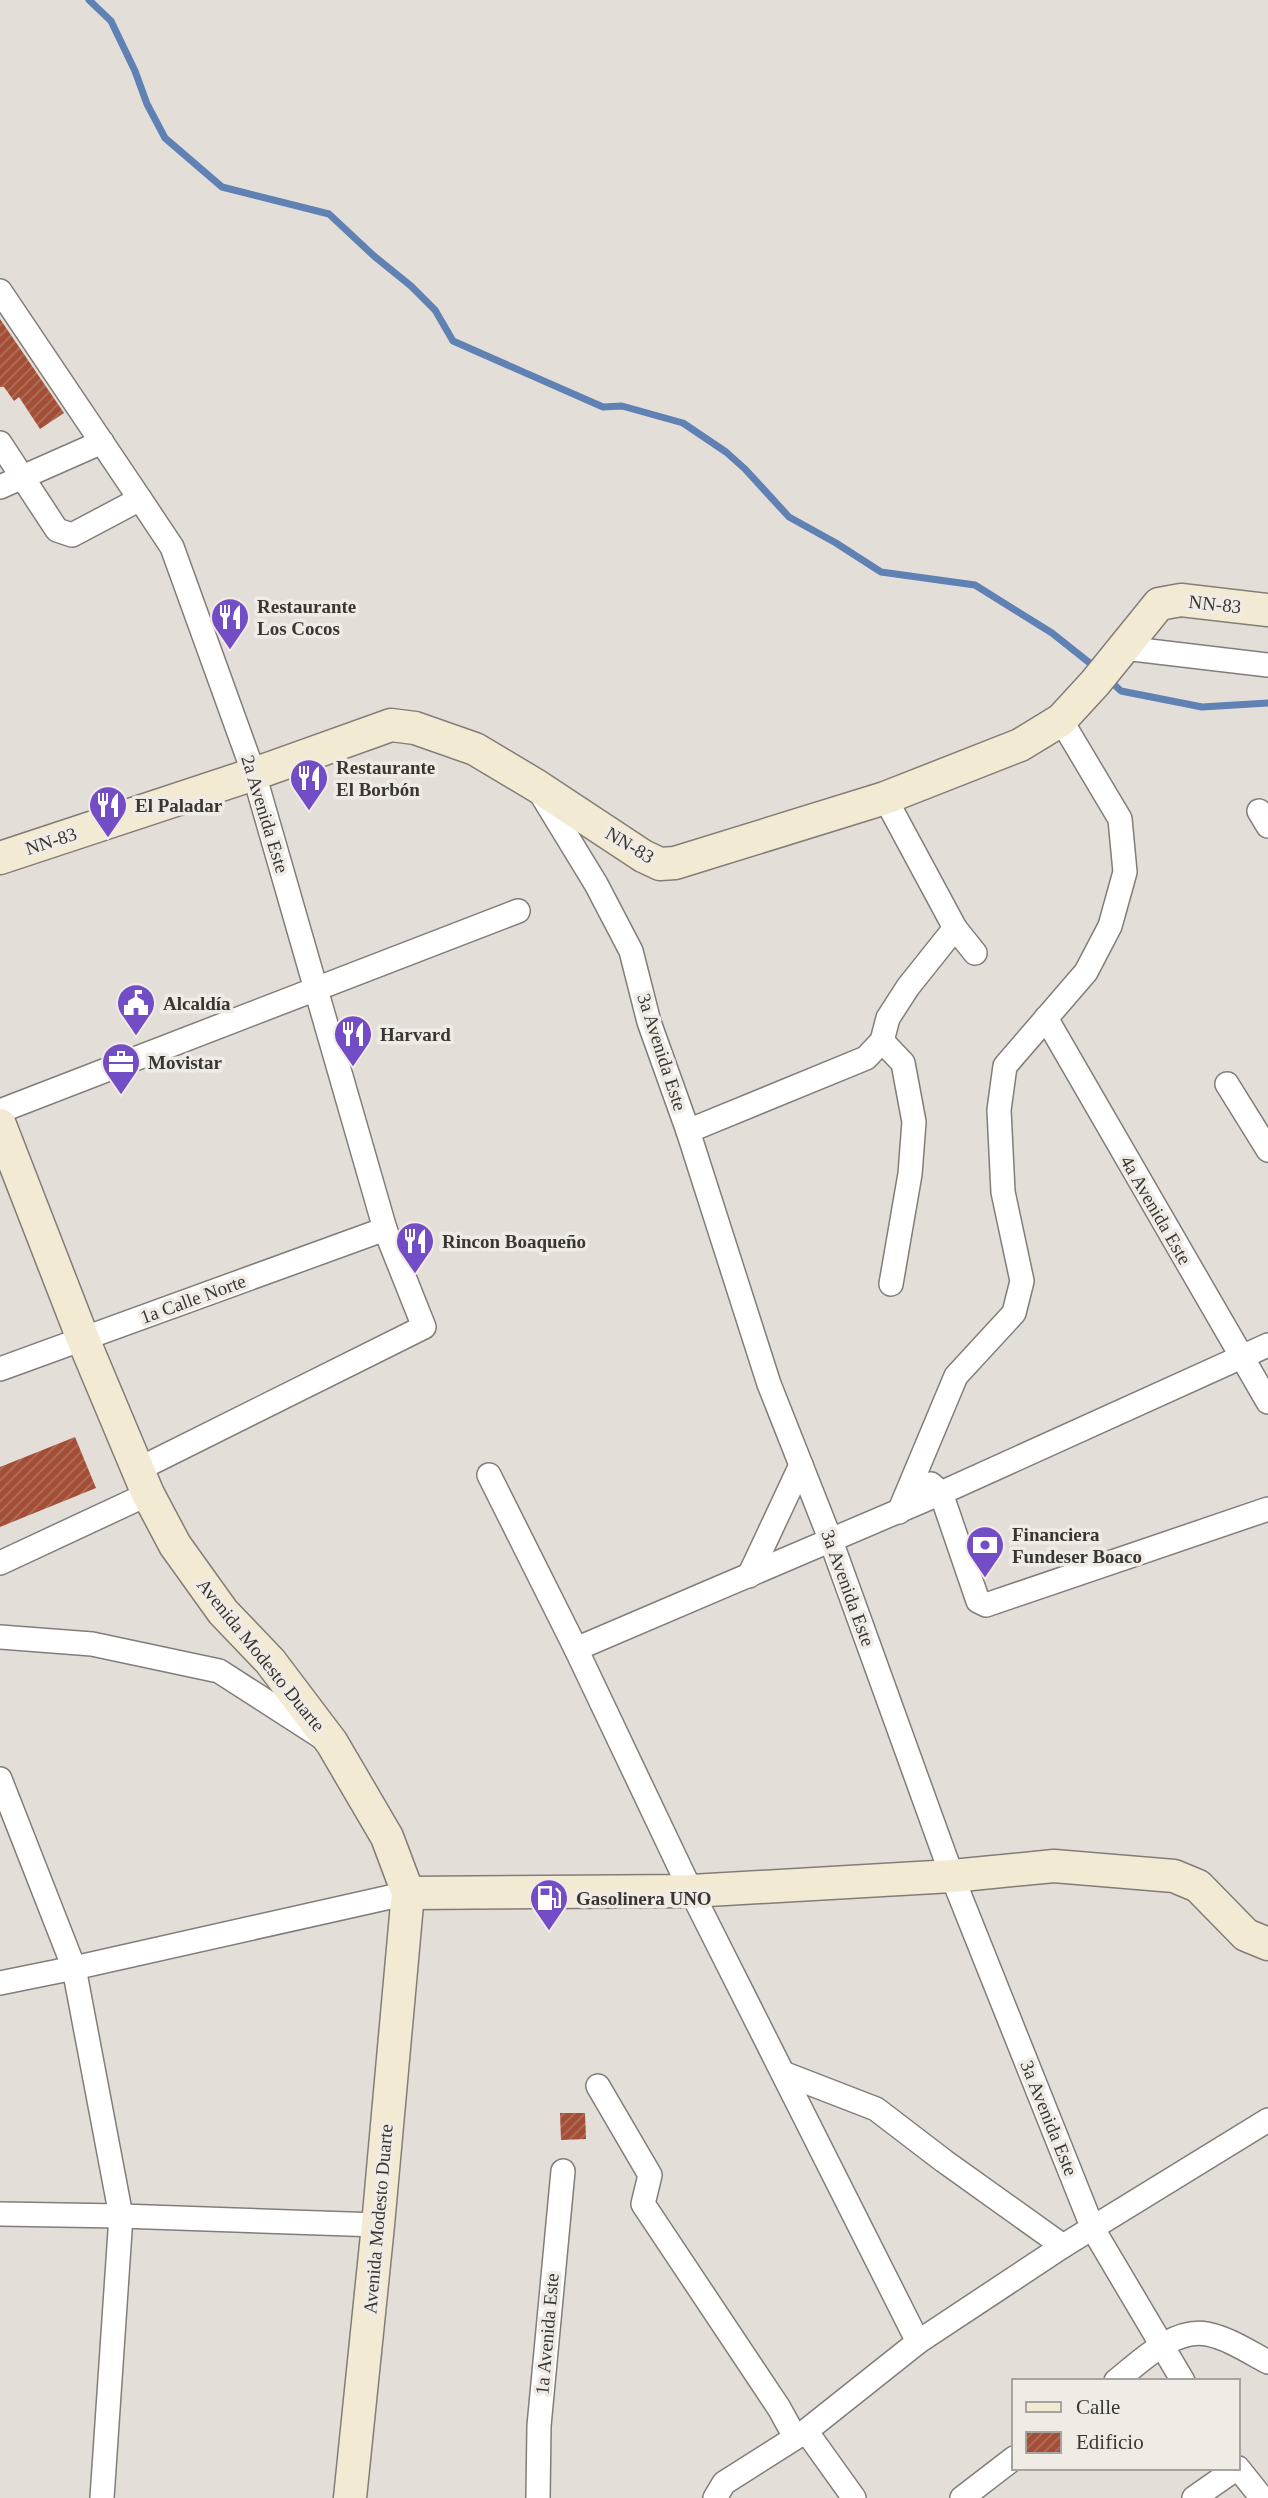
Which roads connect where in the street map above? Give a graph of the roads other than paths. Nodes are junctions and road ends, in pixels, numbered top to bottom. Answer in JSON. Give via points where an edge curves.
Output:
{"nodes":[{"id":1,"x":0,"y":291,"type":"edge"},
{"id":2,"x":102,"y":442,"type":"junction"},
{"id":3,"x":0,"y":443,"type":"edge"},
{"id":4,"x":23,"y":477,"type":"junction"},
{"id":5,"x":0,"y":487,"type":"edge"},
{"id":6,"x":140,"y":499,"type":"junction"},
{"id":7,"x":1268,"y":610,"type":"edge"},
{"id":8,"x":1120,"y":653,"type":"junction"},
{"id":9,"x":1268,"y":665,"type":"edge"},
{"id":10,"x":1061,"y":720,"type":"junction"},
{"id":11,"x":254,"y":774,"type":"junction"},
{"id":12,"x":537,"y":786,"type":"junction"},
{"id":13,"x":886,"y":798,"type":"junction"},
{"id":14,"x":0,"y":858,"type":"edge"},
{"id":15,"x":518,"y":911,"type":"dead end"},
{"id":16,"x":955,"y":928,"type":"junction"},
{"id":17,"x":975,"y":953,"type":"dead end"},
{"id":18,"x":317,"y":988,"type":"junction"},
{"id":19,"x":1046,"y":1018,"type":"junction"},
{"id":20,"x":882,"y":1041,"type":"junction"},
{"id":21,"x":1227,"y":1084,"type":"dead end"},
{"id":22,"x":0,"y":1111,"type":"edge"},
{"id":23,"x":0,"y":1125,"type":"edge"},
{"id":24,"x":688,"y":1131,"type":"junction"},
{"id":25,"x":1268,"y":1150,"type":"edge"},
{"id":26,"x":385,"y":1229,"type":"junction"},
{"id":27,"x":891,"y":1284,"type":"dead end"},
{"id":28,"x":83,"y":1339,"type":"junction"},
{"id":29,"x":1268,"y":1345,"type":"edge"},
{"id":30,"x":1241,"y":1356,"type":"junction"},
{"id":31,"x":0,"y":1369,"type":"edge"},
{"id":32,"x":1268,"y":1402,"type":"edge"},
{"id":33,"x":801,"y":1465,"type":"junction"},
{"id":34,"x":916,"y":1472,"type":"junction"},
{"id":35,"x":489,"y":1475,"type":"dead end"},
{"id":36,"x":144,"y":1482,"type":"junction"},
{"id":37,"x":941,"y":1493,"type":"junction"},
{"id":38,"x":1268,"y":1509,"type":"edge"},
{"id":39,"x":899,"y":1512,"type":"junction"},
{"id":40,"x":831,"y":1541,"type":"junction"},
{"id":41,"x":0,"y":1563,"type":"edge"},
{"id":42,"x":749,"y":1576,"type":"junction"},
{"id":43,"x":0,"y":1637,"type":"edge"},
{"id":44,"x":576,"y":1649,"type":"junction"},
{"id":45,"x":332,"y":1744,"type":"junction"},
{"id":46,"x":0,"y":1779,"type":"edge"},
{"id":47,"x":952,"y":1876,"type":"junction"},
{"id":48,"x":691,"y":1891,"type":"junction"},
{"id":49,"x":408,"y":1893,"type":"junction"},
{"id":50,"x":1268,"y":1944,"type":"edge"},
{"id":51,"x":74,"y":1968,"type":"junction"},
{"id":52,"x":0,"y":1983,"type":"edge"},
{"id":53,"x":783,"y":2073,"type":"junction"},
{"id":54,"x":598,"y":2086,"type":"dead end"},
{"id":55,"x":1268,"y":2120,"type":"edge"},
{"id":56,"x":563,"y":2171,"type":"dead end"},
{"id":57,"x":0,"y":2214,"type":"edge"},
{"id":58,"x":121,"y":2216,"type":"junction"},
{"id":59,"x":378,"y":2225,"type":"junction"},
{"id":60,"x":1093,"y":2229,"type":"junction"},
{"id":61,"x":1063,"y":2246,"type":"junction"},
{"id":62,"x":918,"y":2342,"type":"junction"},
{"id":63,"x":1161,"y":2346,"type":"junction"},
{"id":64,"x":1268,"y":2362,"type":"edge"},
{"id":65,"x":1119,"y":2379,"type":"edge"},
{"id":66,"x":1182,"y":2379,"type":"edge"},
{"id":67,"x":800,"y":2434,"type":"junction"},
{"id":68,"x":1012,"y":2460,"type":"edge"},
{"id":69,"x":1235,"y":2470,"type":"edge"},
{"id":70,"x":1240,"y":2470,"type":"edge"},
{"id":71,"x":102,"y":2498,"type":"edge"},
{"id":72,"x":350,"y":2498,"type":"edge"},
{"id":73,"x":538,"y":2498,"type":"edge"},
{"id":74,"x":715,"y":2498,"type":"edge"},
{"id":75,"x":854,"y":2498,"type":"edge"},
{"id":76,"x":962,"y":2498,"type":"edge"},
{"id":77,"x":1194,"y":2498,"type":"edge"},
{"id":78,"x":1262,"y":2498,"type":"edge"}],
"edges":[{"from":1,"to":2,"type":"street","name":"2a Avenida Este"},
{"from":2,"to":4,"type":"street"},
{"from":2,"to":6,"type":"street","name":"2a Avenida Este"},
{"from":3,"to":4,"type":"street"},
{"from":4,"to":5,"type":"street"},
{"from":4,"to":6,"type":"street","via":[[57,530],[72,535]]},
{"from":6,"to":11,"type":"street","name":"2a Avenida Este","via":[[172,547]]},
{"from":7,"to":8,"type":"main road","name":"NN-83","number":"NN-83","via":[[1181,600],[1159,604]]},
{"from":8,"to":9,"type":"street"},
{"from":8,"to":10,"type":"main road","name":"NN-83","number":"NN-83"},
{"from":10,"to":13,"type":"main road","name":"NN-83","number":"NN-83","via":[[1020,745]]},
{"from":10,"to":19,"type":"street","via":[[1120,819],[1125,872],[1110,926],[1086,972]]},
{"from":11,"to":12,"type":"main road","name":"NN-83","number":"NN-83","via":[[391,725],[403,725],[475,749]]},
{"from":11,"to":14,"type":"main road","name":"NN-83","number":"NN-83"},
{"from":11,"to":18,"type":"street","name":"2a Avenida Este"},
{"from":12,"to":13,"type":"main road","name":"NN-83","number":"NN-83","via":[[660,864]]},
{"from":12,"to":24,"type":"street","name":"3a Avenida Este","via":[[631,951],[649,1022]]},
{"from":13,"to":16,"type":"street"},
{"from":15,"to":18,"type":"street"},
{"from":16,"to":17,"type":"street"},
{"from":16,"to":20,"type":"street","via":[[908,987],[888,1018]]},
{"from":18,"to":22,"type":"street"},
{"from":18,"to":26,"type":"street","name":"2a Avenida Este"},
{"from":19,"to":30,"type":"street","name":"4a Avenida Este"},
{"from":19,"to":34,"type":"street","via":[[1005,1066],[999,1110],[1003,1192],[1022,1281],[1020,1295],[1014,1313],[957,1376]]},
{"from":20,"to":24,"type":"street","via":[[866,1058]]},
{"from":20,"to":27,"type":"street","via":[[903,1063],[914,1122]]},
{"from":21,"to":25,"type":"street"},
{"from":23,"to":28,"type":"main road","name":"Avenida Modesto Duarte"},
{"from":24,"to":33,"type":"street","name":"3a Avenida Este","via":[[769,1384]]},
{"from":26,"to":28,"type":"street","name":"1a Calle Norte"},
{"from":26,"to":36,"type":"street","name":"2a Avenida Este","via":[[424,1327]]},
{"from":28,"to":31,"type":"street","name":"1a Calle Norte"},
{"from":28,"to":36,"type":"main road","name":"Avenida Modesto Duarte"},
{"from":29,"to":30,"type":"street"},
{"from":30,"to":32,"type":"street","name":"4a Avenida Este"},
{"from":30,"to":37,"type":"street"},
{"from":33,"to":40,"type":"street","name":"3a Avenida Este"},
{"from":33,"to":42,"type":"street"},
{"from":34,"to":37,"type":"street"},
{"from":34,"to":39,"type":"street"},
{"from":35,"to":44,"type":"street"},
{"from":36,"to":41,"type":"street"},
{"from":36,"to":45,"type":"main road","name":"Avenida Modesto Duarte","via":[[175,1545],[223,1612],[270,1661]]},
{"from":37,"to":38,"type":"street","via":[[978,1601],[986,1605]]},
{"from":37,"to":39,"type":"street"},
{"from":39,"to":40,"type":"street"},
{"from":40,"to":42,"type":"street"},
{"from":40,"to":47,"type":"street","name":"3a Avenida Este"},
{"from":42,"to":44,"type":"street"},
{"from":43,"to":45,"type":"street","via":[[92,1644],[219,1671]]},
{"from":44,"to":48,"type":"street"},
{"from":45,"to":49,"type":"main road","name":"Avenida Modesto Duarte","via":[[387,1837]]},
{"from":46,"to":51,"type":"street"},
{"from":47,"to":48,"type":"main road"},
{"from":47,"to":50,"type":"main road","via":[[1054,1866],[1174,1876],[1198,1886],[1246,1934]]},
{"from":47,"to":60,"type":"street","name":"3a Avenida Este"},
{"from":48,"to":49,"type":"main road"},
{"from":48,"to":53,"type":"street"},
{"from":49,"to":51,"type":"street"},
{"from":49,"to":59,"type":"main road","name":"Avenida Modesto Duarte"},
{"from":51,"to":52,"type":"street"},
{"from":51,"to":58,"type":"street"},
{"from":53,"to":61,"type":"street","via":[[876,2109]]},
{"from":53,"to":62,"type":"street"},
{"from":54,"to":67,"type":"street","via":[[650,2175],[643,2204]]},
{"from":55,"to":60,"type":"street"},
{"from":56,"to":73,"type":"street","name":"1a Avenida Este","via":[[539,2427]]},
{"from":57,"to":58,"type":"street"},
{"from":58,"to":59,"type":"street"},
{"from":58,"to":71,"type":"street"},
{"from":59,"to":72,"type":"main road","name":"Avenida Modesto Duarte"},
{"from":60,"to":61,"type":"street"},
{"from":60,"to":63,"type":"street","name":"3a Avenida Este"},
{"from":61,"to":62,"type":"street"},
{"from":62,"to":67,"type":"street"},
{"from":63,"to":64,"type":"street","via":[[1187,2335],[1205,2334]]},
{"from":63,"to":65,"type":"street"},
{"from":63,"to":66,"type":"street","name":"3a Avenida Este"},
{"from":67,"to":74,"type":"street","via":[[724,2483]]},
{"from":67,"to":75,"type":"street"},
{"from":68,"to":76,"type":"street"},
{"from":69,"to":77,"type":"street"},
{"from":70,"to":78,"type":"street"}]}
